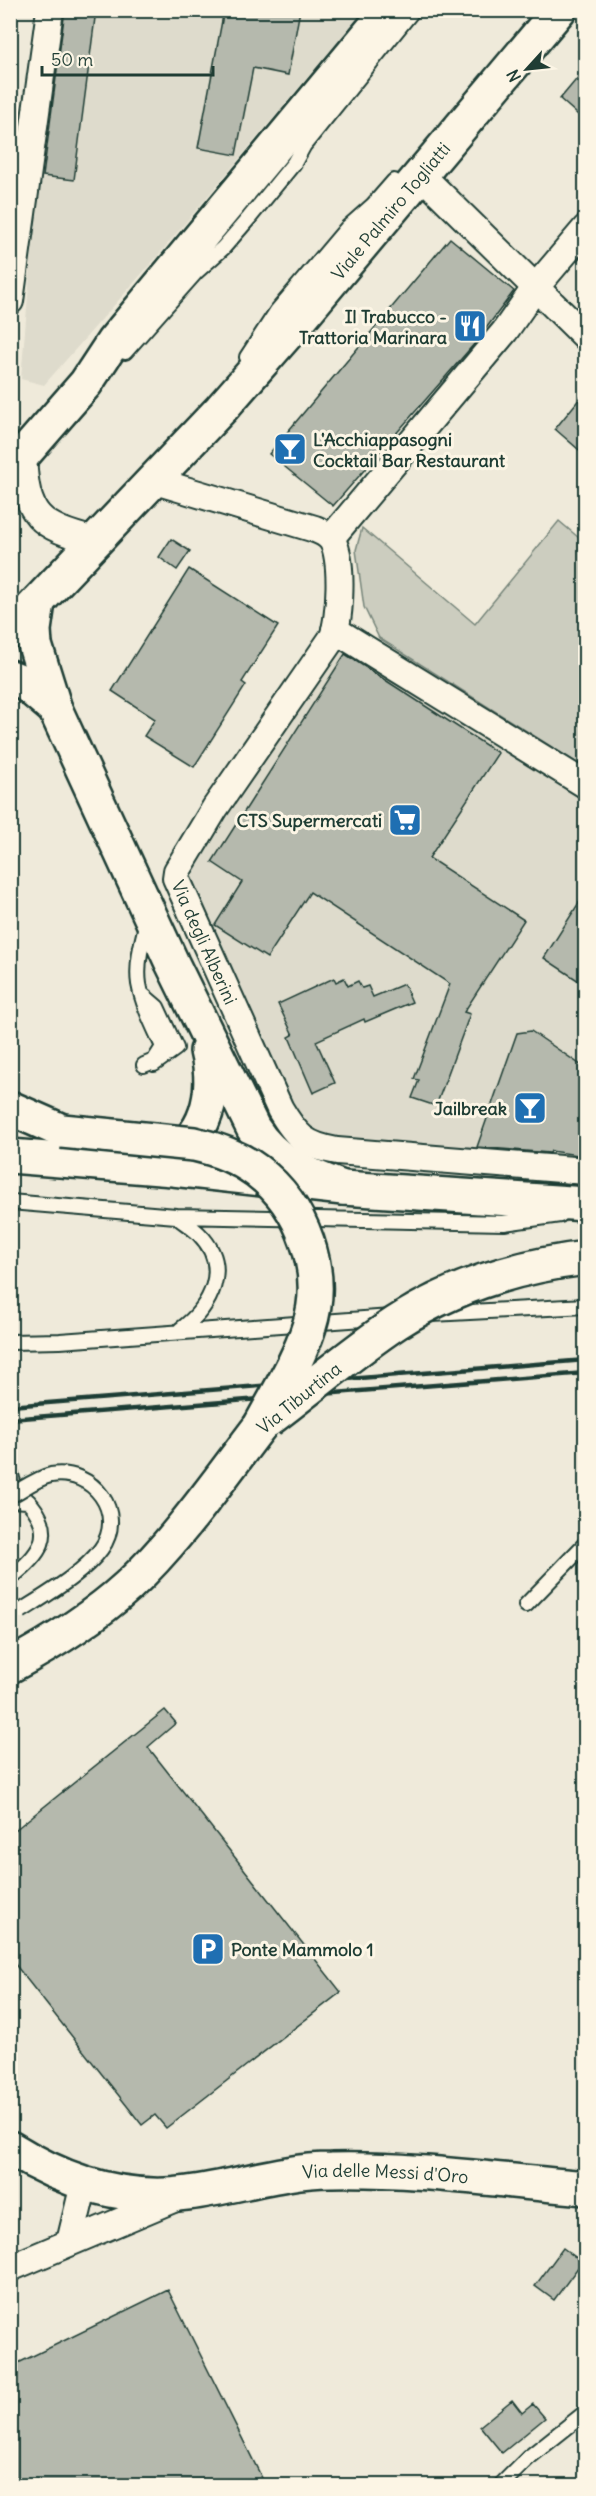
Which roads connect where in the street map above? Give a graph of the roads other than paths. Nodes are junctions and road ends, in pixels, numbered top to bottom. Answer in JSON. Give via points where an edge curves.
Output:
{"nodes":[{"id":1,"x":50,"y":10,"type":"edge"},
{"id":2,"x":389,"y":10,"type":"edge"},
{"id":3,"x":413,"y":10,"type":"edge"},
{"id":4,"x":559,"y":10,"type":"edge"},
{"id":5,"x":412,"y":172,"type":"junction"},
{"id":6,"x":585,"y":228,"type":"edge"},
{"id":7,"x":535,"y":288,"type":"junction"},
{"id":8,"x":10,"y":301,"type":"edge"},
{"id":9,"x":585,"y":337,"type":"edge"},
{"id":10,"x":86,"y":383,"type":"junction"},
{"id":11,"x":17,"y":463,"type":"edge"},
{"id":12,"x":152,"y":480,"type":"junction"},
{"id":13,"x":331,"y":538,"type":"junction"},
{"id":14,"x":95,"y":540,"type":"junction"},
{"id":15,"x":38,"y":602,"type":"junction"},
{"id":16,"x":335,"y":630,"type":"junction"},
{"id":17,"x":10,"y":631,"type":"edge"},
{"id":18,"x":10,"y":677,"type":"edge"},
{"id":19,"x":55,"y":709,"type":"junction"},
{"id":20,"x":585,"y":785,"type":"edge"},
{"id":21,"x":149,"y":915,"type":"junction"},
{"id":22,"x":195,"y":1012,"type":"junction"},
{"id":23,"x":144,"y":1065,"type":"dead end"},
{"id":24,"x":10,"y":1108,"type":"edge"},
{"id":25,"x":10,"y":1125,"type":"edge"},
{"id":26,"x":62,"y":1131,"type":"junction"},
{"id":27,"x":10,"y":1156,"type":"edge"},
{"id":28,"x":122,"y":1164,"type":"junction"},
{"id":29,"x":585,"y":1171,"type":"edge"},
{"id":30,"x":343,"y":1188,"type":"junction"},
{"id":31,"x":10,"y":1202,"type":"edge"},
{"id":32,"x":585,"y":1204,"type":"edge"},
{"id":33,"x":585,"y":1212,"type":"edge"},
{"id":34,"x":176,"y":1216,"type":"junction"},
{"id":35,"x":585,"y":1258,"type":"edge"},
{"id":36,"x":585,"y":1306,"type":"edge"},
{"id":37,"x":178,"y":1332,"type":"junction"},
{"id":38,"x":10,"y":1342,"type":"edge"},
{"id":39,"x":260,"y":1426,"type":"junction"},
{"id":40,"x":10,"y":1471,"type":"edge"},
{"id":41,"x":10,"y":1498,"type":"edge"},
{"id":42,"x":28,"y":1501,"type":"junction"},
{"id":43,"x":585,"y":1543,"type":"edge"},
{"id":44,"x":27,"y":1565,"type":"junction"},
{"id":45,"x":10,"y":1566,"type":"edge"},
{"id":46,"x":10,"y":1578,"type":"edge"},
{"id":47,"x":526,"y":1605,"type":"dead end"},
{"id":48,"x":16,"y":1614,"type":"edge"},
{"id":49,"x":15,"y":1662,"type":"edge"},
{"id":50,"x":10,"y":2148,"type":"edge"},
{"id":51,"x":99,"y":2187,"type":"junction"},
{"id":52,"x":585,"y":2188,"type":"edge"},
{"id":53,"x":186,"y":2194,"type":"junction"},
{"id":54,"x":107,"y":2228,"type":"junction"},
{"id":55,"x":70,"y":2242,"type":"junction"},
{"id":56,"x":10,"y":2268,"type":"edge"},
{"id":57,"x":585,"y":2412,"type":"edge"},
{"id":58,"x":500,"y":2486,"type":"edge"}],
"edges":[{"from":1,"to":8,"type":"street"},
{"from":2,"to":10,"type":"main road","via":[[113,342]]},
{"from":3,"to":10,"type":"lane","via":[[223,249],[196,272],[129,348]]},
{"from":4,"to":5,"type":"main road","name":"Viale Palmiro Togliatti"},
{"from":5,"to":7,"type":"street"},
{"from":5,"to":12,"type":"main road","name":"Viale Palmiro Togliatti","via":[[220,409]]},
{"from":6,"to":7,"type":"street"},
{"from":7,"to":9,"type":"street"},
{"from":7,"to":13,"type":"street","via":[[505,331]]},
{"from":10,"to":11,"type":"main road"},
{"from":11,"to":14,"type":"street","via":[[30,505],[38,516],[70,534]]},
{"from":12,"to":13,"type":"street","via":[[315,529]]},
{"from":12,"to":14,"type":"main road","name":"Viale Palmiro Togliatti"},
{"from":13,"to":16,"type":"street","name":"Via degli Alberini","via":[[339,575]]},
{"from":14,"to":15,"type":"main road","name":"Viale Palmiro Togliatti"},
{"from":15,"to":17,"type":"main road","name":"Viale Palmiro Togliatti"},
{"from":15,"to":19,"type":"main road","via":[[35,645]]},
{"from":16,"to":20,"type":"street"},
{"from":16,"to":29,"type":"street","name":"Via degli Alberini","via":[[203,826],[176,878],[280,1109],[303,1140],[320,1148]]},
{"from":18,"to":19,"type":"main road","via":[[23,682]]},
{"from":19,"to":21,"type":"main road"},
{"from":21,"to":22,"type":"main road"},
{"from":21,"to":23,"type":"lane","via":[[141,948],[139,984],[163,1047],[154,1061]]},
{"from":22,"to":28,"type":"main road","via":[[211,1066],[204,1119],[190,1140],[172,1153]]},
{"from":22,"to":30,"type":"main road","via":[[264,1143],[291,1167]]},
{"from":24,"to":26,"type":"main road"},
{"from":25,"to":26,"type":"main road"},
{"from":26,"to":39,"type":"main road","bridge":true,"via":[[212,1148],[257,1171],[291,1207],[311,1254],[313,1307],[302,1346]]},
{"from":27,"to":28,"type":"main road"},
{"from":28,"to":30,"type":"main road"},
{"from":30,"to":32,"type":"main road"},
{"from":31,"to":34,"type":"lane"},
{"from":33,"to":34,"type":"lane","via":[[504,1222]]},
{"from":34,"to":37,"type":"lane","via":[[206,1243],[213,1256],[215,1275],[211,1297],[204,1308]]},
{"from":35,"to":39,"type":"main road","name":"Via Tiburtina","bridge":true,"via":[[523,1269],[447,1296],[390,1328]]},
{"from":36,"to":37,"type":"lane"},
{"from":37,"to":38,"type":"lane"},
{"from":39,"to":49,"type":"main road","name":"Via Tiburtina","via":[[165,1546],[128,1586],[77,1625]]},
{"from":40,"to":42,"type":"lane","via":[[14,1486]]},
{"from":41,"to":42,"type":"lane"},
{"from":41,"to":48,"type":"lane","bridge":true,"via":[[49,1476],[68,1476],[85,1479],[95,1487],[109,1514],[107,1538],[96,1554],[47,1595]]},
{"from":42,"to":44,"type":"lane","via":[[43,1532],[39,1551]]},
{"from":43,"to":47,"type":"lane"},
{"from":44,"to":45,"type":"lane"},
{"from":44,"to":46,"type":"lane"},
{"from":50,"to":51,"type":"main road","name":"Via delle Messi d'Oro","via":[[52,2171]]},
{"from":51,"to":53,"type":"main road","name":"Via delle Messi d'Oro","via":[[131,2194]]},
{"from":51,"to":54,"type":"street","via":[[114,2206]]},
{"from":51,"to":55,"type":"street"},
{"from":52,"to":53,"type":"main road","name":"Via delle Messi d'Oro","via":[[343,2169],[300,2172]]},
{"from":53,"to":54,"type":"street"},
{"from":54,"to":55,"type":"street"},
{"from":55,"to":56,"type":"street"},
{"from":57,"to":58,"type":"lane"}]}
